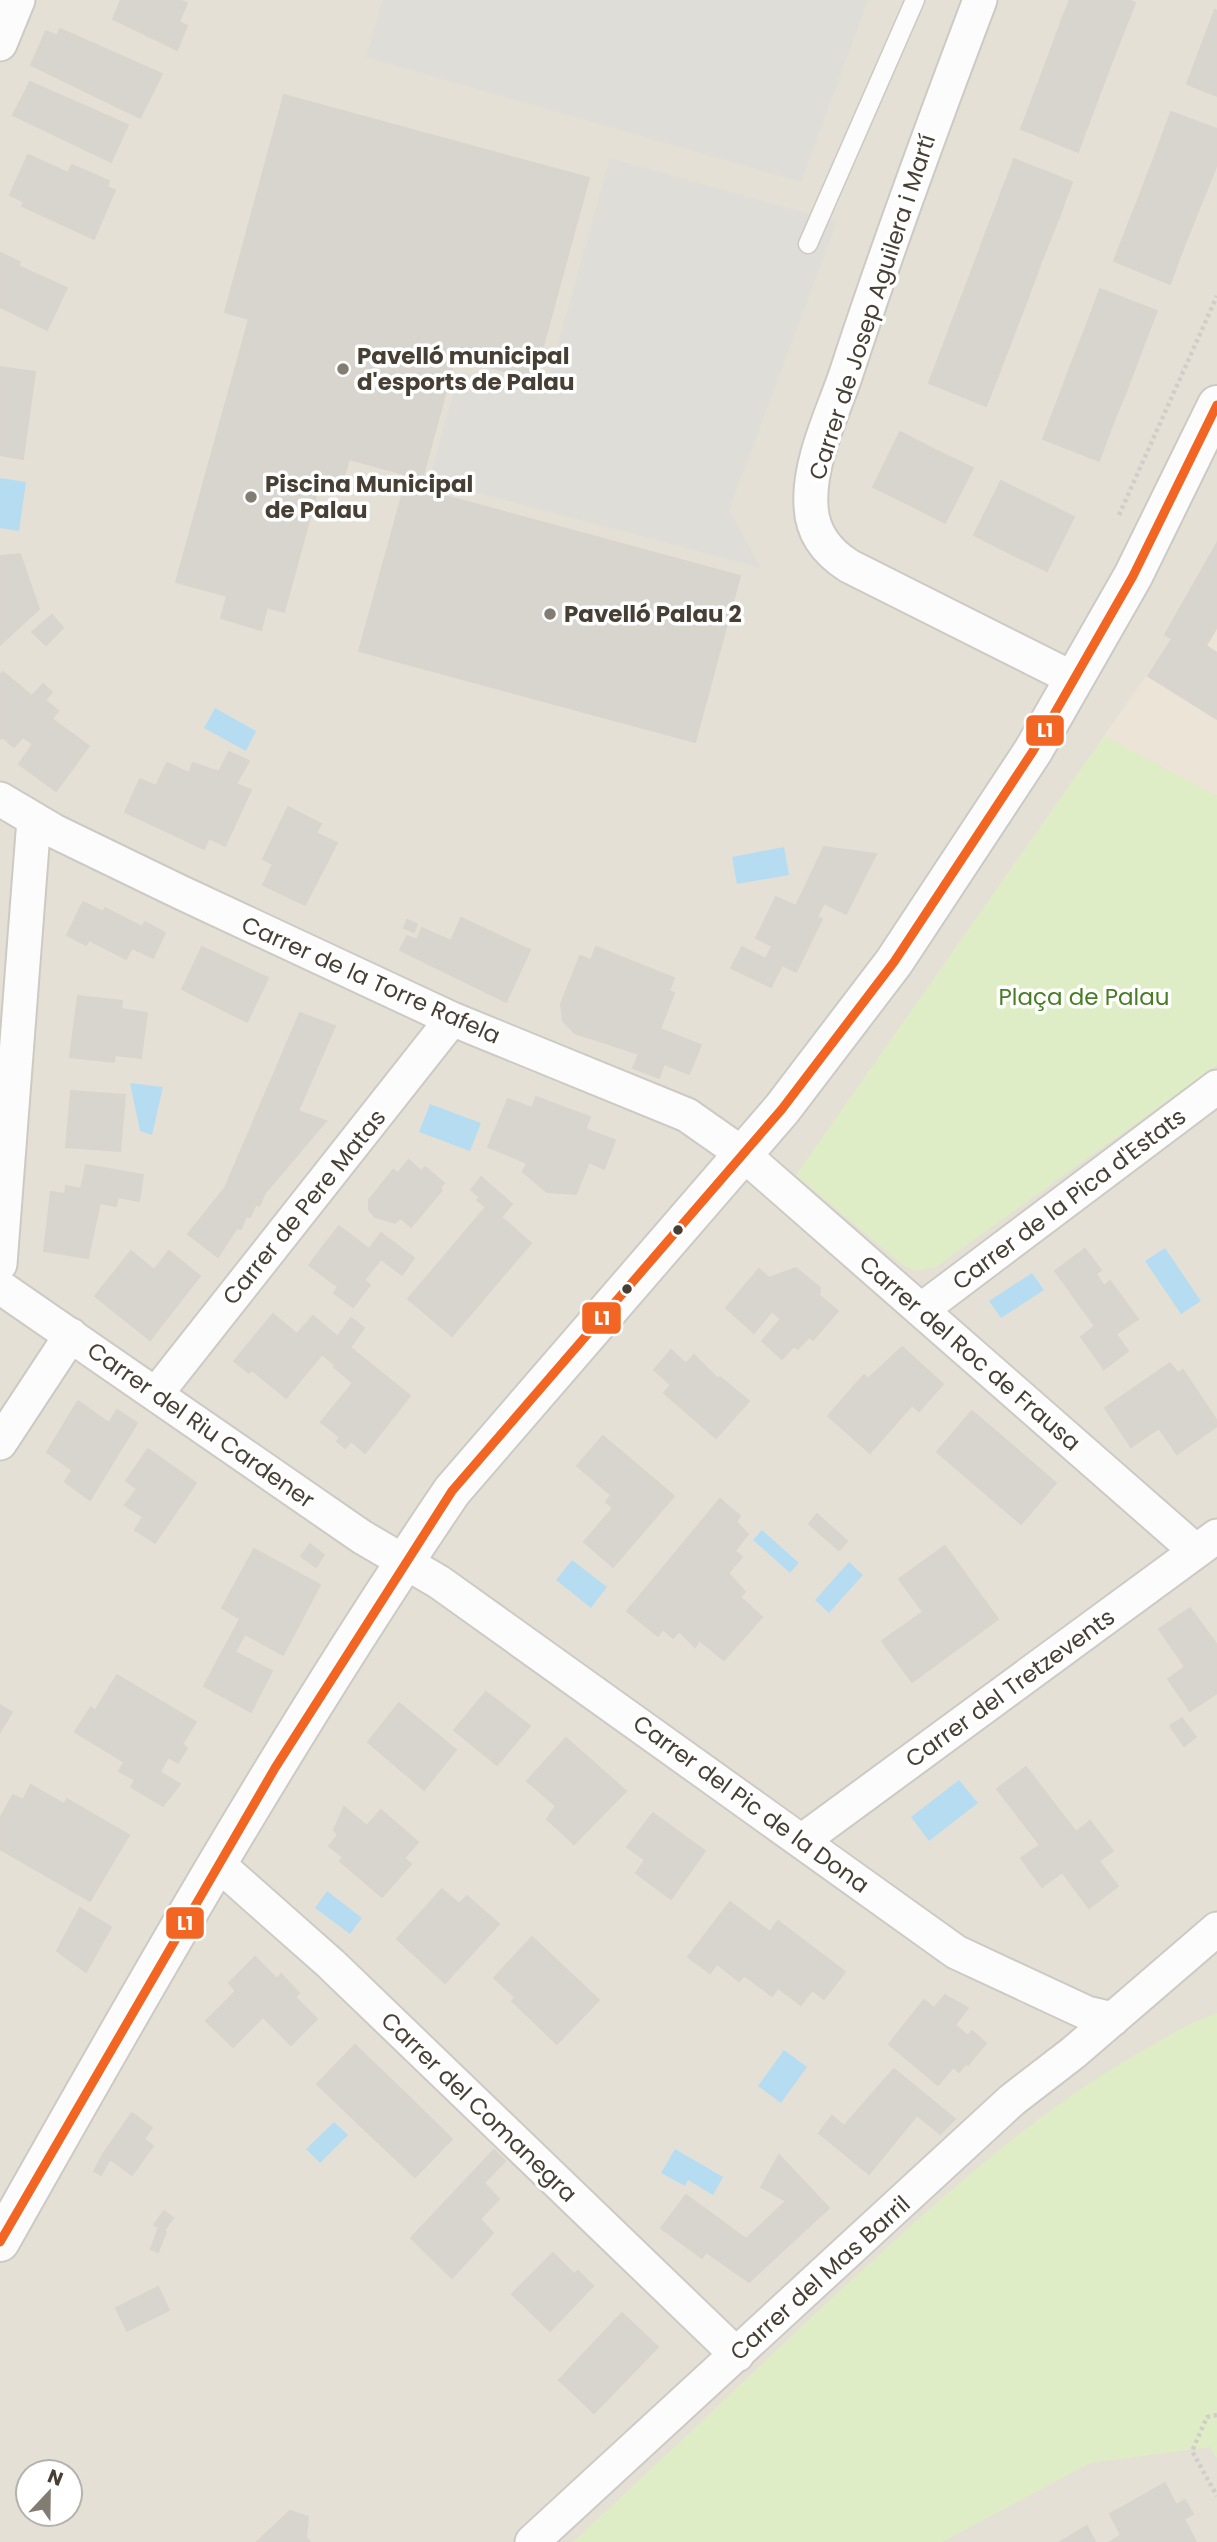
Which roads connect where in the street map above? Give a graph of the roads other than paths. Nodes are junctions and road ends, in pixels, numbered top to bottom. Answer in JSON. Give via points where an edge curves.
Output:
{"nodes":[{"id":1,"x":18,"y":0,"type":"edge"},
{"id":2,"x":915,"y":0,"type":"edge"},
{"id":3,"x":980,"y":0,"type":"edge"},
{"id":4,"x":0,"y":44,"type":"edge"},
{"id":5,"x":807,"y":243,"type":"dead end"},
{"id":6,"x":1217,"y":405,"type":"edge"},
{"id":7,"x":1074,"y":679,"type":"junction"},
{"id":8,"x":0,"y":799,"type":"edge"},
{"id":9,"x":34,"y":819,"type":"junction"},
{"id":10,"x":452,"y":1019,"type":"junction"},
{"id":11,"x":1217,"y":1087,"type":"edge"},
{"id":12,"x":744,"y":1155,"type":"junction"},
{"id":13,"x":0,"y":1264,"type":"edge"},
{"id":14,"x":0,"y":1287,"type":"edge"},
{"id":15,"x":922,"y":1310,"type":"junction"},
{"id":16,"x":71,"y":1335,"type":"junction"},
{"id":17,"x":156,"y":1395,"type":"junction"},
{"id":18,"x":0,"y":1443,"type":"edge"},
{"id":19,"x":1207,"y":1543,"type":"edge"},
{"id":20,"x":404,"y":1561,"type":"junction"},
{"id":21,"x":803,"y":1840,"type":"junction"},
{"id":22,"x":218,"y":1864,"type":"junction"},
{"id":23,"x":1211,"y":1940,"type":"edge"},
{"id":24,"x":1113,"y":2019,"type":"junction"},
{"id":25,"x":0,"y":2242,"type":"edge"},
{"id":26,"x":737,"y":2355,"type":"junction"},
{"id":27,"x":532,"y":2542,"type":"edge"}],
"edges":[{"from":1,"to":4,"type":"street"},
{"from":2,"to":5,"type":"lane"},
{"from":3,"to":7,"type":"street","name":"Carrer de Josep Aguilera i Martí","via":[[873,292],[818,459],[811,507],[830,554]]},
{"from":6,"to":7,"type":"street","via":[[1133,576]]},
{"from":7,"to":12,"type":"street","via":[[1033,751],[894,962]]},
{"from":8,"to":9,"type":"street","name":"Carrer de la Torre Rafela"},
{"from":9,"to":10,"type":"street","name":"Carrer de la Torre Rafela"},
{"from":9,"to":13,"type":"street"},
{"from":10,"to":12,"type":"street","name":"Carrer de la Torre Rafela","via":[[687,1115]]},
{"from":10,"to":17,"type":"street","name":"Carrer de Pere Matas"},
{"from":11,"to":15,"type":"street","name":"Carrer de la Pica d'Estats"},
{"from":12,"to":15,"type":"street","name":"Carrer del Roc de Frausa"},
{"from":12,"to":20,"type":"street","via":[[452,1491]]},
{"from":14,"to":16,"type":"street","name":"Carrer del Riu Cardener"},
{"from":15,"to":19,"type":"street","name":"Carrer del Roc de Frausa"},
{"from":16,"to":17,"type":"street","name":"Carrer del Riu Cardener"},
{"from":16,"to":18,"type":"street"},
{"from":17,"to":20,"type":"street","name":"Carrer del Riu Cardener"},
{"from":19,"to":21,"type":"street","name":"Carrer del Tretzevents"},
{"from":20,"to":21,"type":"street","name":"Carrer del Pic de la Dona"},
{"from":20,"to":22,"type":"street"},
{"from":21,"to":24,"type":"street","name":"Carrer del Pic de la Dona","via":[[956,1952],[1087,2013]]},
{"from":22,"to":25,"type":"street"},
{"from":22,"to":26,"type":"street","name":"Carrer del Comanegra","via":[[331,1964]]},
{"from":23,"to":24,"type":"street","name":"Carrer del Mas Barril"},
{"from":24,"to":26,"type":"street","name":"Carrer del Mas Barril","via":[[1012,2100]]},
{"from":26,"to":27,"type":"street","name":"Carrer del Mas Barril"}]}
